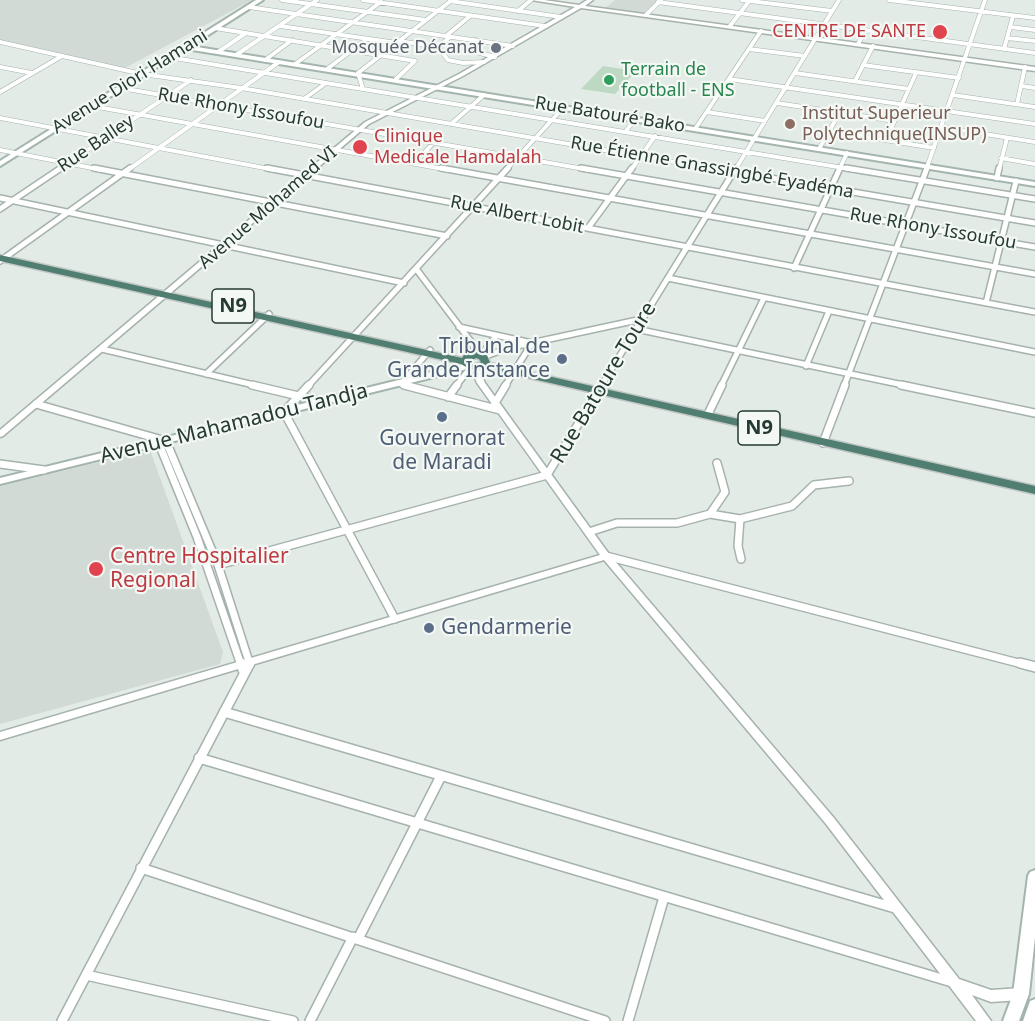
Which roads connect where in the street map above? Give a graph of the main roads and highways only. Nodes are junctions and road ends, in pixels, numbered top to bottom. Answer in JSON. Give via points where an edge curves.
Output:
{"nodes":[{"id":1,"x":260,"y":0,"type":"edge"},
{"id":2,"x":184,"y":47,"type":"junction"},
{"id":3,"x":0,"y":164,"type":"edge"},
{"id":4,"x":1035,"y":184,"type":"edge"},
{"id":5,"x":2,"y":257,"type":"edge"},
{"id":6,"x":475,"y":362,"type":"junction"},
{"id":7,"x":599,"y":390,"type":"junction"},
{"id":8,"x":824,"y":440,"type":"junction"},
{"id":9,"x":0,"y":481,"type":"edge"},
{"id":10,"x":1035,"y":484,"type":"edge"},
{"id":11,"x":1035,"y":490,"type":"edge"},
{"id":12,"x":1035,"y":876,"type":"edge"},
{"id":13,"x":1035,"y":1006,"type":"edge"},
{"id":14,"x":1011,"y":1021,"type":"edge"},
{"id":15,"x":1031,"y":1021,"type":"edge"}],
"edges":[{"from":1,"to":2,"type":"main road","name":"Avenue Diori Hamani"},
{"from":2,"to":3,"type":"main road","name":"Avenue Diori Hamani"},
{"from":2,"to":4,"type":"main road","name":"Rue Batouré Bako"},
{"from":5,"to":6,"type":"highway","number":"N9"},
{"from":6,"to":7,"type":"highway","number":"N9"},
{"from":6,"to":9,"type":"main road","name":"Avenue Mahamadou Tandja","via":[[326,403]]},
{"from":7,"to":8,"type":"highway","number":"N9"},
{"from":7,"to":8,"type":"highway","number":"N9"},
{"from":8,"to":10,"type":"highway","number":"N9"},
{"from":8,"to":11,"type":"highway","number":"N9"},
{"from":12,"to":14,"type":"main road","via":[[1021,994]]},
{"from":13,"to":15,"type":"main road"}]}
